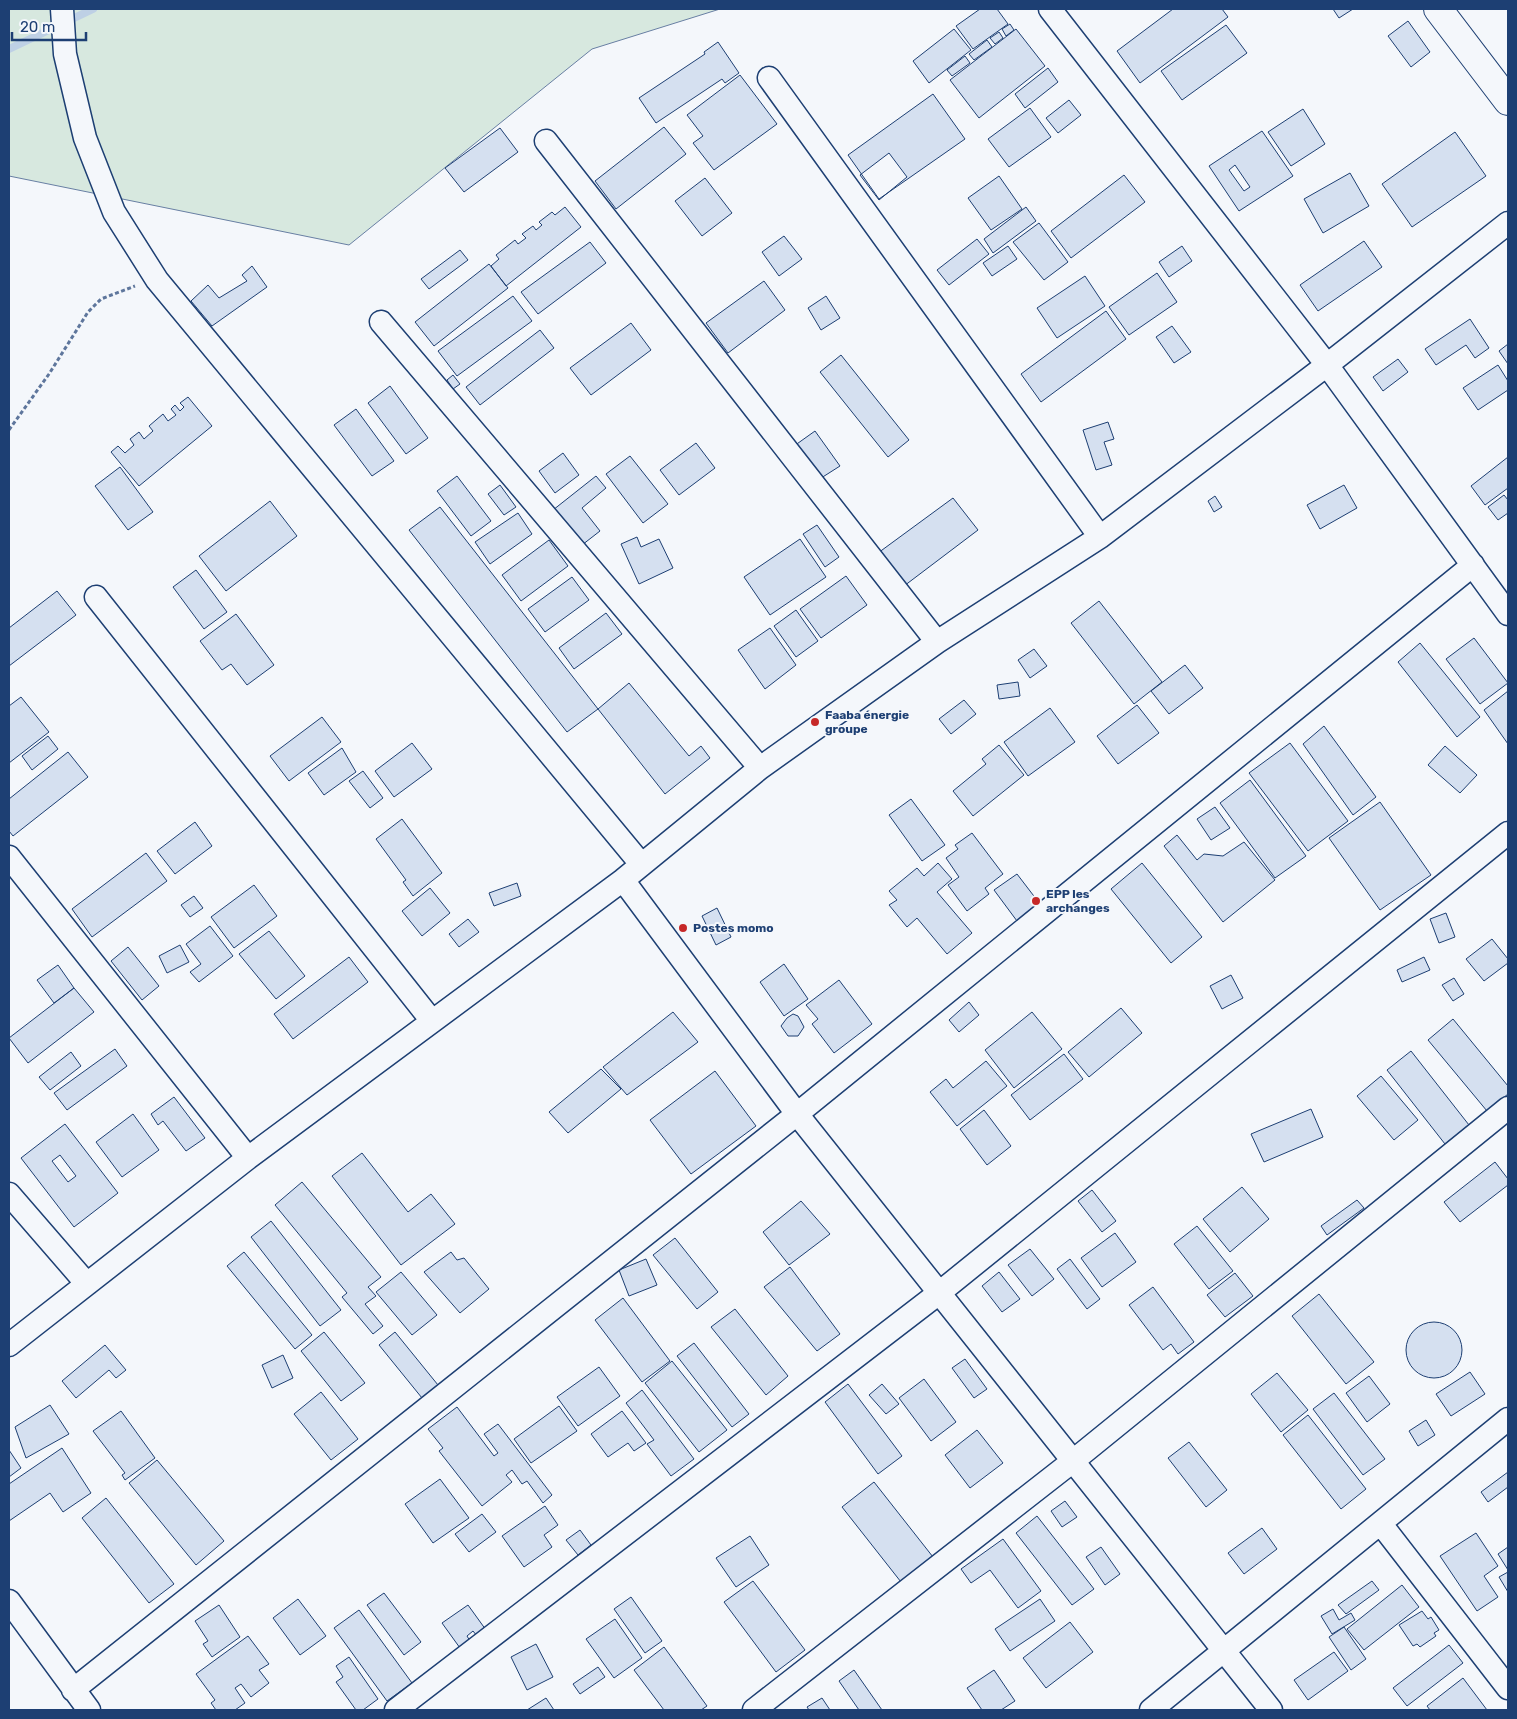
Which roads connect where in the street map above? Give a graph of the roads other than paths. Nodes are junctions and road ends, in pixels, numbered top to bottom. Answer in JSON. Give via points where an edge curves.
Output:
{"nodes":[{"id":1,"x":62,"y":9,"type":"edge"},
{"id":2,"x":1050,"y":9,"type":"edge"},
{"id":3,"x":1438,"y":9,"type":"edge"},
{"id":4,"x":769,"y":78,"type":"dead end"},
{"id":5,"x":1508,"y":101,"type":"edge"},
{"id":6,"x":546,"y":141,"type":"dead end"},
{"id":7,"x":1508,"y":223,"type":"edge"},
{"id":8,"x":381,"y":322,"type":"dead end"},
{"id":9,"x":1327,"y":366,"type":"junction"},
{"id":10,"x":1100,"y":537,"type":"junction"},
{"id":11,"x":1472,"y":565,"type":"junction"},
{"id":12,"x":96,"y":597,"type":"dead end"},
{"id":13,"x":1508,"y":614,"type":"edge"},
{"id":14,"x":937,"y":642,"type":"junction"},
{"id":15,"x":760,"y":768,"type":"junction"},
{"id":16,"x":1508,"y":833,"type":"edge"},
{"id":17,"x":9,"y":857,"type":"edge"},
{"id":18,"x":641,"y":864,"type":"junction"},
{"id":19,"x":623,"y":880,"type":"junction"},
{"id":20,"x":432,"y":1021,"type":"junction"},
{"id":21,"x":1508,"y":1108,"type":"edge"},
{"id":22,"x":797,"y":1114,"type":"junction"},
{"id":23,"x":248,"y":1158,"type":"junction"},
{"id":24,"x":9,"y":1194,"type":"edge"},
{"id":25,"x":87,"y":1284,"type":"junction"},
{"id":26,"x":939,"y":1293,"type":"junction"},
{"id":27,"x":9,"y":1345,"type":"edge"},
{"id":28,"x":1508,"y":1419,"type":"edge"},
{"id":29,"x":1073,"y":1461,"type":"junction"},
{"id":30,"x":1381,"y":1524,"type":"junction"},
{"id":31,"x":9,"y":1601,"type":"edge"},
{"id":32,"x":1225,"y":1652,"type":"junction"},
{"id":33,"x":1508,"y":1688,"type":"edge"},
{"id":34,"x":74,"y":1690,"type":"junction"},
{"id":35,"x":89,"y":1710,"type":"edge"},
{"id":36,"x":396,"y":1710,"type":"edge"},
{"id":37,"x":754,"y":1710,"type":"edge"},
{"id":38,"x":1151,"y":1710,"type":"edge"},
{"id":39,"x":1271,"y":1710,"type":"edge"}],
"edges":[{"from":1,"to":18,"type":"street","via":[[65,54],[85,138],[114,212],[157,280]]},
{"from":2,"to":9,"type":"street"},
{"from":3,"to":5,"type":"main road"},
{"from":4,"to":10,"type":"street"},
{"from":6,"to":14,"type":"street"},
{"from":7,"to":9,"type":"street"},
{"from":8,"to":15,"type":"street"},
{"from":9,"to":10,"type":"street"},
{"from":9,"to":11,"type":"street"},
{"from":10,"to":14,"type":"street"},
{"from":11,"to":13,"type":"street"},
{"from":11,"to":22,"type":"street"},
{"from":12,"to":20,"type":"street"},
{"from":14,"to":15,"type":"street"},
{"from":15,"to":18,"type":"street"},
{"from":16,"to":26,"type":"street"},
{"from":17,"to":23,"type":"street"},
{"from":18,"to":19,"type":"street"},
{"from":19,"to":20,"type":"street"},
{"from":19,"to":22,"type":"street"},
{"from":20,"to":23,"type":"street"},
{"from":21,"to":29,"type":"street"},
{"from":22,"to":26,"type":"street"},
{"from":22,"to":34,"type":"street"},
{"from":23,"to":25,"type":"street"},
{"from":24,"to":25,"type":"street"},
{"from":25,"to":27,"type":"street"},
{"from":26,"to":29,"type":"street"},
{"from":26,"to":36,"type":"street"},
{"from":28,"to":30,"type":"street"},
{"from":29,"to":32,"type":"street"},
{"from":29,"to":37,"type":"street"},
{"from":30,"to":32,"type":"street"},
{"from":30,"to":33,"type":"street"},
{"from":31,"to":34,"type":"street"},
{"from":32,"to":38,"type":"street"},
{"from":32,"to":39,"type":"street"},
{"from":34,"to":35,"type":"street"}]}
